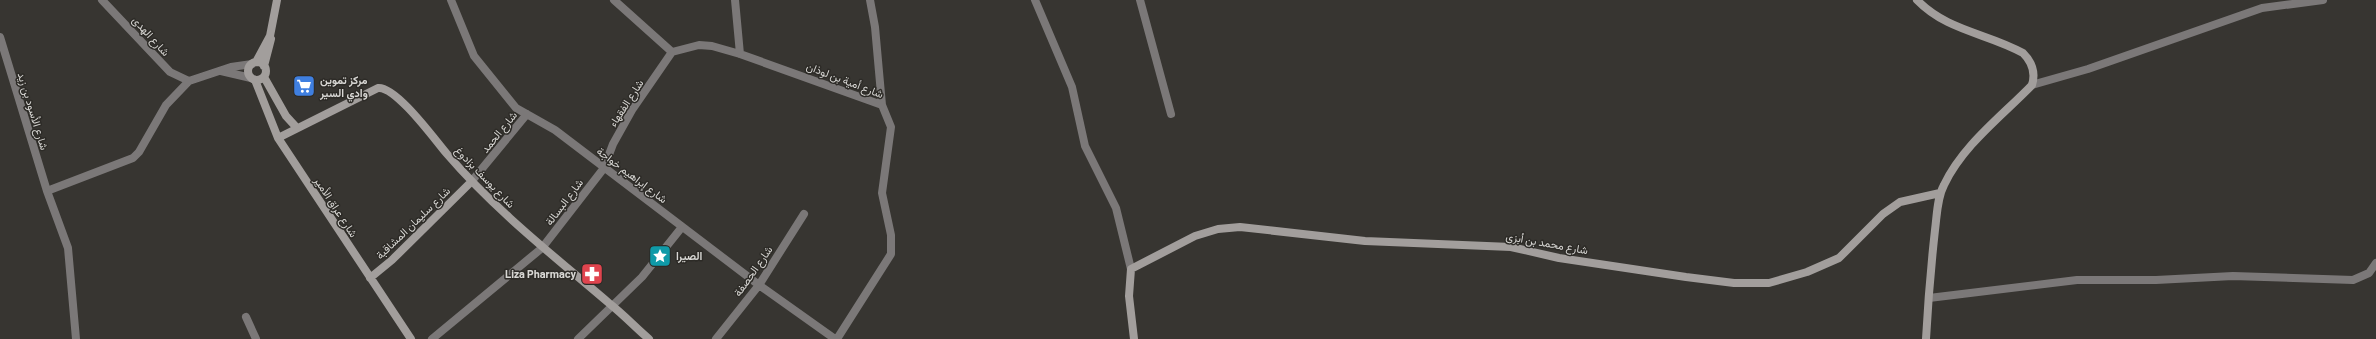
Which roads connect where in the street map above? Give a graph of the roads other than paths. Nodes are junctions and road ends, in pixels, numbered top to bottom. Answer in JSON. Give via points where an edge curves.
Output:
{"nodes":[{"id":1,"x":102,"y":0,"type":"edge"},
{"id":2,"x":277,"y":0,"type":"edge"},
{"id":3,"x":451,"y":0,"type":"edge"},
{"id":4,"x":614,"y":0,"type":"edge"},
{"id":5,"x":735,"y":0,"type":"edge"},
{"id":6,"x":870,"y":0,"type":"edge"},
{"id":7,"x":1035,"y":0,"type":"edge"},
{"id":8,"x":1140,"y":0,"type":"edge"},
{"id":9,"x":1916,"y":0,"type":"edge"},
{"id":10,"x":2323,"y":0,"type":"edge"},
{"id":11,"x":2275,"y":3,"type":"edge"},
{"id":12,"x":270,"y":36,"type":"junction"},
{"id":13,"x":0,"y":37,"type":"edge"},
{"id":14,"x":672,"y":52,"type":"junction"},
{"id":15,"x":740,"y":54,"type":"junction"},
{"id":16,"x":254,"y":63,"type":"junction"},
{"id":17,"x":264,"y":66,"type":"junction"},
{"id":18,"x":220,"y":71,"type":"junction"},
{"id":19,"x":264,"y":77,"type":"junction"},
{"id":20,"x":253,"y":79,"type":"junction"},
{"id":21,"x":189,"y":81,"type":"junction"},
{"id":22,"x":2032,"y":85,"type":"junction"},
{"id":23,"x":882,"y":105,"type":"junction"},
{"id":24,"x":527,"y":114,"type":"junction"},
{"id":25,"x":1172,"y":114,"type":"dead end"},
{"id":26,"x":297,"y":128,"type":"junction"},
{"id":27,"x":278,"y":138,"type":"junction"},
{"id":28,"x":604,"y":168,"type":"junction"},
{"id":29,"x":471,"y":182,"type":"junction"},
{"id":30,"x":47,"y":190,"type":"junction"},
{"id":31,"x":1940,"y":193,"type":"junction"},
{"id":32,"x":804,"y":214,"type":"dead end"},
{"id":33,"x":682,"y":227,"type":"junction"},
{"id":34,"x":542,"y":248,"type":"junction"},
{"id":35,"x":2376,"y":263,"type":"edge"},
{"id":36,"x":1130,"y":269,"type":"junction"},
{"id":37,"x":370,"y":278,"type":"junction"},
{"id":38,"x":759,"y":284,"type":"junction"},
{"id":39,"x":1929,"y":298,"type":"junction"},
{"id":40,"x":612,"y":305,"type":"junction"},
{"id":41,"x":246,"y":317,"type":"dead end"},
{"id":42,"x":76,"y":339,"type":"edge"},
{"id":43,"x":256,"y":339,"type":"edge"},
{"id":44,"x":412,"y":339,"type":"edge"},
{"id":45,"x":432,"y":339,"type":"edge"},
{"id":46,"x":578,"y":339,"type":"edge"},
{"id":47,"x":649,"y":339,"type":"edge"},
{"id":48,"x":716,"y":339,"type":"edge"},
{"id":49,"x":836,"y":339,"type":"edge"},
{"id":50,"x":1134,"y":339,"type":"edge"},
{"id":51,"x":1926,"y":339,"type":"edge"}],
"edges":[{"from":1,"to":21,"type":"street","name":"شارع الهدى","via":[[170,72]]},
{"from":2,"to":12,"type":"street"},
{"from":3,"to":24,"type":"street","name":"شارع إبراهيم خواجة","via":[[474,56],[510,102]]},
{"from":4,"to":14,"type":"street"},
{"from":5,"to":15,"type":"street"},
{"from":6,"to":23,"type":"street"},
{"from":7,"to":36,"type":"street","via":[[1072,87],[1085,146],[1116,208]]},
{"from":8,"to":25,"type":"street"},
{"from":9,"to":22,"type":"street","via":[[1940,19],[2022,53],[2032,66]]},
{"from":10,"to":11,"type":"street"},
{"from":11,"to":22,"type":"street","via":[[2088,69]]},
{"from":12,"to":16,"type":"street"},
{"from":12,"to":17,"type":"street"},
{"from":13,"to":30,"type":"street","name":"شارع الأسود بن زيد"},
{"from":14,"to":15,"type":"street","name":"شارع أمية بن لوذان","via":[[699,45]]},
{"from":14,"to":28,"type":"street","name":"شارع الفقهاء","via":[[632,110],[613,144]]},
{"from":15,"to":23,"type":"street","name":"شارع أمية بن لوذان"},
{"from":16,"to":17,"type":"street"},
{"from":16,"to":18,"type":"street","via":[[236,65]]},
{"from":16,"to":20,"type":"street","via":[[248,71]]},
{"from":17,"to":19,"type":"street"},
{"from":18,"to":20,"type":"street"},
{"from":18,"to":21,"type":"street"},
{"from":19,"to":20,"type":"street"},
{"from":19,"to":26,"type":"street","via":[[286,116]]},
{"from":20,"to":27,"type":"street","name":"شارع عراق الأمير"},
{"from":21,"to":30,"type":"street","via":[[166,105],[133,158]]},
{"from":22,"to":31,"type":"street","via":[[1970,147]]},
{"from":23,"to":49,"type":"street","name":"شارع أمية بن لوذان","via":[[891,127],[882,193],[891,235],[891,254]]},
{"from":24,"to":28,"type":"street","name":"شارع إبراهيم خواجة","via":[[555,130]]},
{"from":24,"to":29,"type":"street","name":"شارع الحمد"},
{"from":26,"to":27,"type":"street"},
{"from":26,"to":29,"type":"street","name":"شارع يوسف بزادوغ","via":[[383,88],[404,104]]},
{"from":27,"to":37,"type":"street","name":"شارع عراق الأمير"},
{"from":28,"to":33,"type":"street","name":"شارع إبراهيم خواجة"},
{"from":28,"to":34,"type":"street","name":"شارع البسالة"},
{"from":29,"to":34,"type":"street","name":"شارع يوسف بزادوغ"},
{"from":29,"to":37,"type":"street","name":"شارع سليمان المشاقبة","via":[[392,260]]},
{"from":30,"to":42,"type":"street","name":"شارع الأسود بن زيد","via":[[68,248]]},
{"from":31,"to":36,"type":"street","name":"شارع محمد بن أبزى","via":[[1900,202],[1883,214],[1839,258],[1807,272],[1769,283],[1734,283],[1678,276],[1559,258],[1511,247],[1365,241],[1240,227],[1218,229],[1195,236]]},
{"from":31,"to":39,"type":"street"},
{"from":32,"to":38,"type":"street","name":"شارع الحصفة"},
{"from":33,"to":38,"type":"street","name":"شارع إبراهيم خواجة"},
{"from":33,"to":40,"type":"street","via":[[642,277]]},
{"from":34,"to":40,"type":"street","name":"شارع يوسف بزادوغ"},
{"from":34,"to":45,"type":"street","name":"شارع البسالة"},
{"from":35,"to":39,"type":"street","via":[[2370,272],[2353,280],[2234,276],[2156,280],[2077,280]]},
{"from":36,"to":50,"type":"street","via":[[1129,296]]},
{"from":37,"to":44,"type":"street","name":"شارع عراق الأمير"},
{"from":38,"to":48,"type":"street","name":"شارع الحصفة"},
{"from":38,"to":49,"type":"street","name":"شارع إبراهيم خواجة"},
{"from":39,"to":51,"type":"street"},
{"from":40,"to":46,"type":"street"},
{"from":40,"to":47,"type":"street","name":"شارع يوسف بزادوغ"},
{"from":41,"to":43,"type":"street"}]}
